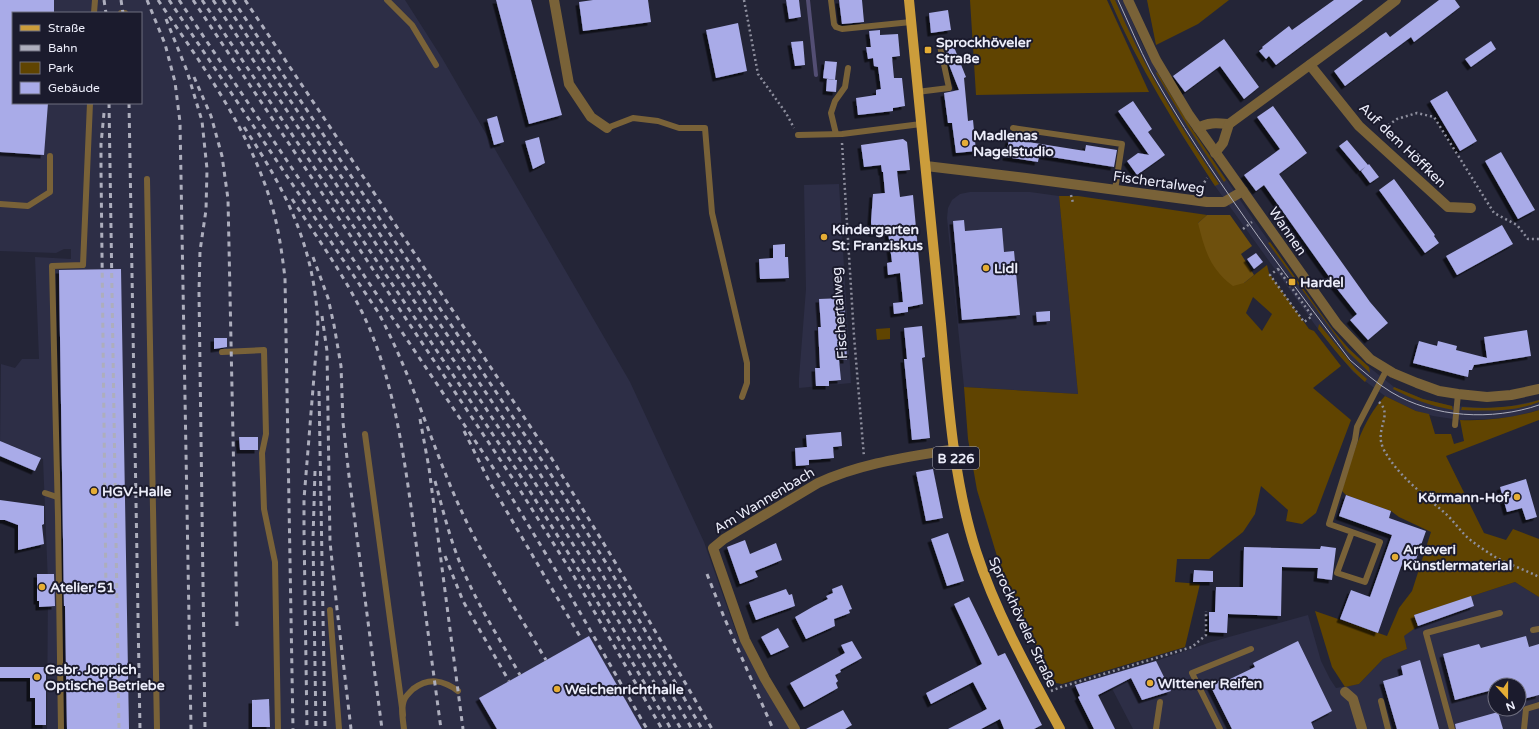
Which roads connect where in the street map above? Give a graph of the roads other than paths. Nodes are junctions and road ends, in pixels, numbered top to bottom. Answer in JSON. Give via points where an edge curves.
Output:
{"nodes":[{"id":1,"x":95,"y":0,"type":"edge"},
{"id":2,"x":387,"y":0,"type":"edge"},
{"id":3,"x":554,"y":0,"type":"edge"},
{"id":4,"x":831,"y":0,"type":"edge"},
{"id":5,"x":908,"y":0,"type":"edge"},
{"id":6,"x":1128,"y":0,"type":"edge"},
{"id":7,"x":1396,"y":0,"type":"edge"},
{"id":8,"x":94,"y":12,"type":"edge"},
{"id":9,"x":911,"y":22,"type":"junction"},
{"id":10,"x":939,"y":41,"type":"dead end"},
{"id":11,"x":436,"y":65,"type":"dead end"},
{"id":12,"x":1310,"y":65,"type":"junction"},
{"id":13,"x":848,"y":68,"type":"dead end"},
{"id":14,"x":917,"y":92,"type":"junction"},
{"id":15,"x":90,"y":104,"type":"edge"},
{"id":16,"x":921,"y":124,"type":"junction"},
{"id":17,"x":1229,"y":124,"type":"junction"},
{"id":18,"x":607,"y":128,"type":"joint"},
{"id":19,"x":1013,"y":128,"type":"dead end"},
{"id":20,"x":1198,"y":128,"type":"junction"},
{"id":21,"x":839,"y":134,"type":"junction"},
{"id":22,"x":798,"y":136,"type":"road end"},
{"id":23,"x":1215,"y":153,"type":"junction"},
{"id":24,"x":50,"y":156,"type":"dead end"},
{"id":25,"x":926,"y":166,"type":"junction"},
{"id":26,"x":147,"y":179,"type":"dead end"},
{"id":27,"x":1115,"y":190,"type":"junction"},
{"id":28,"x":1243,"y":191,"type":"junction"},
{"id":29,"x":0,"y":204,"type":"edge"},
{"id":30,"x":1470,"y":208,"type":"dead end"},
{"id":31,"x":222,"y":352,"type":"dead end"},
{"id":32,"x":1387,"y":369,"type":"junction"},
{"id":33,"x":1539,"y":389,"type":"edge"},
{"id":34,"x":1458,"y":394,"type":"junction"},
{"id":35,"x":742,"y":398,"type":"dead end"},
{"id":36,"x":1455,"y":425,"type":"dead end"},
{"id":37,"x":366,"y":434,"type":"dead end"},
{"id":38,"x":955,"y":450,"type":"junction"},
{"id":39,"x":45,"y":493,"type":"dead end"},
{"id":40,"x":57,"y":497,"type":"junction"},
{"id":41,"x":1352,"y":532,"type":"junction"},
{"id":42,"x":330,"y":610,"type":"dead end"},
{"id":43,"x":1500,"y":613,"type":"dead end"},
{"id":44,"x":1251,"y":649,"type":"dead end"},
{"id":45,"x":458,"y":691,"type":"dead end"},
{"id":46,"x":1345,"y":692,"type":"dead end"},
{"id":47,"x":1382,"y":701,"type":"dead end"},
{"id":48,"x":1160,"y":702,"type":"dead end"},
{"id":49,"x":1539,"y":705,"type":"edge"},
{"id":50,"x":403,"y":715,"type":"junction"},
{"id":51,"x":61,"y":729,"type":"edge"},
{"id":52,"x":157,"y":729,"type":"edge"},
{"id":53,"x":278,"y":729,"type":"edge"},
{"id":54,"x":339,"y":729,"type":"edge"},
{"id":55,"x":404,"y":729,"type":"edge"},
{"id":56,"x":795,"y":729,"type":"edge"},
{"id":57,"x":1060,"y":729,"type":"edge"},
{"id":58,"x":1156,"y":729,"type":"edge"},
{"id":59,"x":1220,"y":729,"type":"edge"},
{"id":60,"x":1362,"y":729,"type":"edge"},
{"id":61,"x":1388,"y":729,"type":"edge"},
{"id":62,"x":1452,"y":729,"type":"edge"},
{"id":63,"x":1524,"y":729,"type":"edge"}],
"edges":[{"from":1,"to":8,"type":"lane"},
{"from":2,"to":11,"type":"lane","via":[[412,25]]},
{"from":3,"to":18,"type":"street","via":[[569,84],[591,117]]},
{"from":4,"to":9,"type":"lane","via":[[836,27]]},
{"from":5,"to":9,"type":"main road","name":"Sprockhöveler Straße","number":"B 226"},
{"from":6,"to":20,"type":"street","name":"Wannen","via":[[1156,60]]},
{"from":7,"to":12,"type":"street"},
{"from":9,"to":14,"type":"main road","name":"Sprockhöveler Straße","number":"B 226"},
{"from":10,"to":14,"type":"lane","via":[[949,88]]},
{"from":12,"to":17,"type":"street"},
{"from":12,"to":30,"type":"street","name":"Auf dem Höffken","via":[[1359,126],[1448,207]]},
{"from":13,"to":21,"type":"lane","via":[[845,87],[835,101],[831,113]]},
{"from":14,"to":16,"type":"main road","name":"Sprockhöveler Straße","number":"B 226"},
{"from":15,"to":40,"type":"lane","via":[[83,265],[52,266]]},
{"from":16,"to":21,"type":"lane"},
{"from":16,"to":25,"type":"main road","name":"Sprockhöveler Straße","number":"B 226"},
{"from":17,"to":20,"type":"street","via":[[1204,124]]},
{"from":17,"to":23,"type":"street","via":[[1223,143]]},
{"from":18,"to":35,"type":"lane","via":[[633,118],[658,121],[679,128],[705,128],[712,212],[747,362],[747,383]]},
{"from":19,"to":27,"type":"lane","via":[[1122,144]]},
{"from":20,"to":23,"type":"street","name":"Wannen"},
{"from":21,"to":22,"type":"lane"},
{"from":23,"to":28,"type":"street","name":"Wannen"},
{"from":24,"to":29,"type":"lane","via":[[50,192],[28,206]]},
{"from":25,"to":27,"type":"street","name":"Fischertalweg"},
{"from":25,"to":38,"type":"main road","name":"Sprockhöveler Straße","number":"B 226"},
{"from":26,"to":52,"type":"lane"},
{"from":27,"to":28,"type":"street","name":"Fischertalweg","via":[[1217,203]]},
{"from":28,"to":32,"type":"street","name":"Wannen","via":[[1336,324],[1370,359]]},
{"from":31,"to":53,"type":"lane","via":[[264,350],[264,509],[275,562]]},
{"from":32,"to":34,"type":"street","name":"Wannen","via":[[1439,391]]},
{"from":32,"to":41,"type":"lane","via":[[1357,427],[1329,524]]},
{"from":33,"to":34,"type":"street","name":"Wannen","via":[[1487,397]]},
{"from":34,"to":36,"type":"lane"},
{"from":37,"to":50,"type":"lane"},
{"from":38,"to":56,"type":"street","name":"Am Wannenbach","via":[[865,466],[833,476],[724,539],[713,548],[745,640]]},
{"from":38,"to":57,"type":"main road","name":"Sprockhöveler Straße","number":"B 226","via":[[964,508],[976,552],[1022,659]]},
{"from":39,"to":40,"type":"lane"},
{"from":40,"to":51,"type":"lane"},
{"from":41,"to":41,"type":"lane","via":[[1337,573],[1365,582],[1380,542]]},
{"from":42,"to":54,"type":"lane"},
{"from":43,"to":62,"type":"lane","via":[[1426,633]]},
{"from":44,"to":59,"type":"lane","via":[[1192,673]]},
{"from":45,"to":50,"type":"lane","via":[[442,682],[424,682],[404,699]]},
{"from":46,"to":60,"type":"street","via":[[1353,699]]},
{"from":47,"to":61,"type":"lane"},
{"from":48,"to":58,"type":"lane"},
{"from":49,"to":63,"type":"lane","via":[[1526,709]]},
{"from":50,"to":55,"type":"lane"}]}
